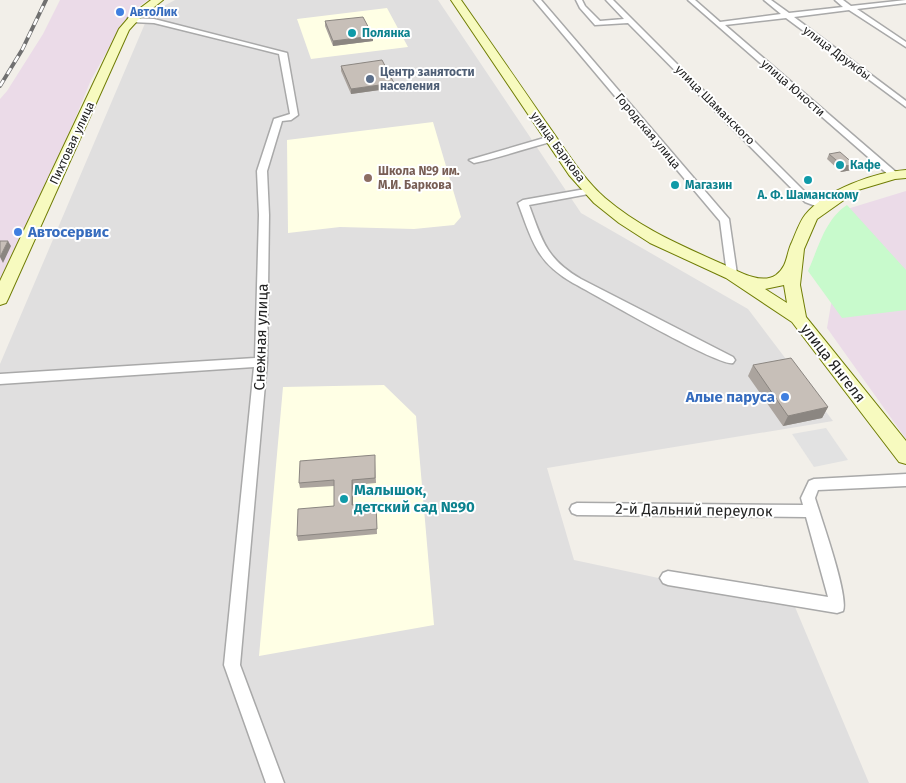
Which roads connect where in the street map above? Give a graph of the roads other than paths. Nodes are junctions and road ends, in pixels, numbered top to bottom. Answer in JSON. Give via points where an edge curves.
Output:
{"nodes":[{"id":1,"x":158,"y":0,"type":"edge"},
{"id":2,"x":457,"y":0,"type":"edge"},
{"id":3,"x":463,"y":0,"type":"edge"},
{"id":4,"x":537,"y":0,"type":"edge"},
{"id":5,"x":579,"y":0,"type":"edge"},
{"id":6,"x":609,"y":0,"type":"edge"},
{"id":7,"x":691,"y":0,"type":"edge"},
{"id":8,"x":768,"y":0,"type":"edge"},
{"id":9,"x":838,"y":0,"type":"edge"},
{"id":10,"x":906,"y":2,"type":"edge"},
{"id":11,"x":850,"y":8,"type":"junction"},
{"id":12,"x":788,"y":15,"type":"junction"},
{"id":13,"x":131,"y":20,"type":"junction"},
{"id":14,"x":632,"y":21,"type":"junction"},
{"id":15,"x":719,"y":24,"type":"junction"},
{"id":16,"x":906,"y":45,"type":"edge"},
{"id":17,"x":906,"y":105,"type":"edge"},
{"id":18,"x":551,"y":139,"type":"junction"},
{"id":19,"x":474,"y":160,"type":"dead end"},
{"id":20,"x":900,"y":175,"type":"edge"},
{"id":21,"x":591,"y":191,"type":"junction"},
{"id":22,"x":824,"y":206,"type":"junction"},
{"id":23,"x":794,"y":266,"type":"junction"},
{"id":24,"x":736,"y":276,"type":"junction"},
{"id":25,"x":0,"y":299,"type":"edge"},
{"id":26,"x":798,"y":318,"type":"junction"},
{"id":27,"x":729,"y":360,"type":"dead end"},
{"id":28,"x":261,"y":362,"type":"junction"},
{"id":29,"x":0,"y":379,"type":"edge"},
{"id":30,"x":906,"y":456,"type":"edge"},
{"id":31,"x":906,"y":480,"type":"edge"},
{"id":32,"x":577,"y":509,"type":"dead end"},
{"id":33,"x":811,"y":511,"type":"junction"},
{"id":34,"x":668,"y":578,"type":"dead end"},
{"id":35,"x":275,"y":783,"type":"edge"}],
"edges":[{"from":1,"to":13,"type":"street","name":"Пихтовая улица"},
{"from":2,"to":3,"type":"street"},
{"from":2,"to":18,"type":"street","name":"улица Баркова"},
{"from":4,"to":24,"type":"street","name":"Городская улица","via":[[725,221]]},
{"from":5,"to":14,"type":"street","via":[[598,23]]},
{"from":6,"to":14,"type":"street","name":"улица Шаманского"},
{"from":7,"to":15,"type":"street","name":"улица Юности"},
{"from":8,"to":12,"type":"street","name":"улица Дружбы"},
{"from":9,"to":11,"type":"street"},
{"from":10,"to":11,"type":"street"},
{"from":11,"to":12,"type":"street"},
{"from":11,"to":16,"type":"street"},
{"from":12,"to":15,"type":"street"},
{"from":12,"to":17,"type":"street","name":"улица Дружбы"},
{"from":13,"to":25,"type":"street","name":"Пихтовая улица","via":[[124,29]]},
{"from":13,"to":28,"type":"street","name":"Снежная улица","via":[[154,21],[283,53],[294,115],[278,119],[262,171]]},
{"from":14,"to":22,"type":"street","name":"улица Шаманского","via":[[808,200]]},
{"from":15,"to":20,"type":"street","name":"улица Юности"},
{"from":18,"to":19,"type":"street"},
{"from":18,"to":21,"type":"street","name":"улица Баркова"},
{"from":20,"to":22,"type":"street","name":"улица Янгеля","via":[[853,188]]},
{"from":21,"to":24,"type":"street","name":"улица Баркова","via":[[624,220],[656,240]]},
{"from":21,"to":27,"type":"street","via":[[523,203],[532,233],[547,258],[568,278],[605,294],[694,345]]},
{"from":22,"to":23,"type":"street","name":"улица Янгеля","via":[[808,222],[796,249]]},
{"from":23,"to":24,"type":"street","via":[[786,278],[772,284]]},
{"from":23,"to":26,"type":"street","name":"улица Янгеля","via":[[792,285]]},
{"from":24,"to":26,"type":"street","name":"улица Баркова"},
{"from":26,"to":30,"type":"street","name":"улица Янгеля"},
{"from":28,"to":29,"type":"street"},
{"from":28,"to":35,"type":"street","name":"Снежная улица","via":[[232,665]]},
{"from":31,"to":33,"type":"street","via":[[814,485],[808,498]]},
{"from":32,"to":33,"type":"street","name":"2-й Дальний переулок"},
{"from":33,"to":34,"type":"street","via":[[837,606]]}]}
